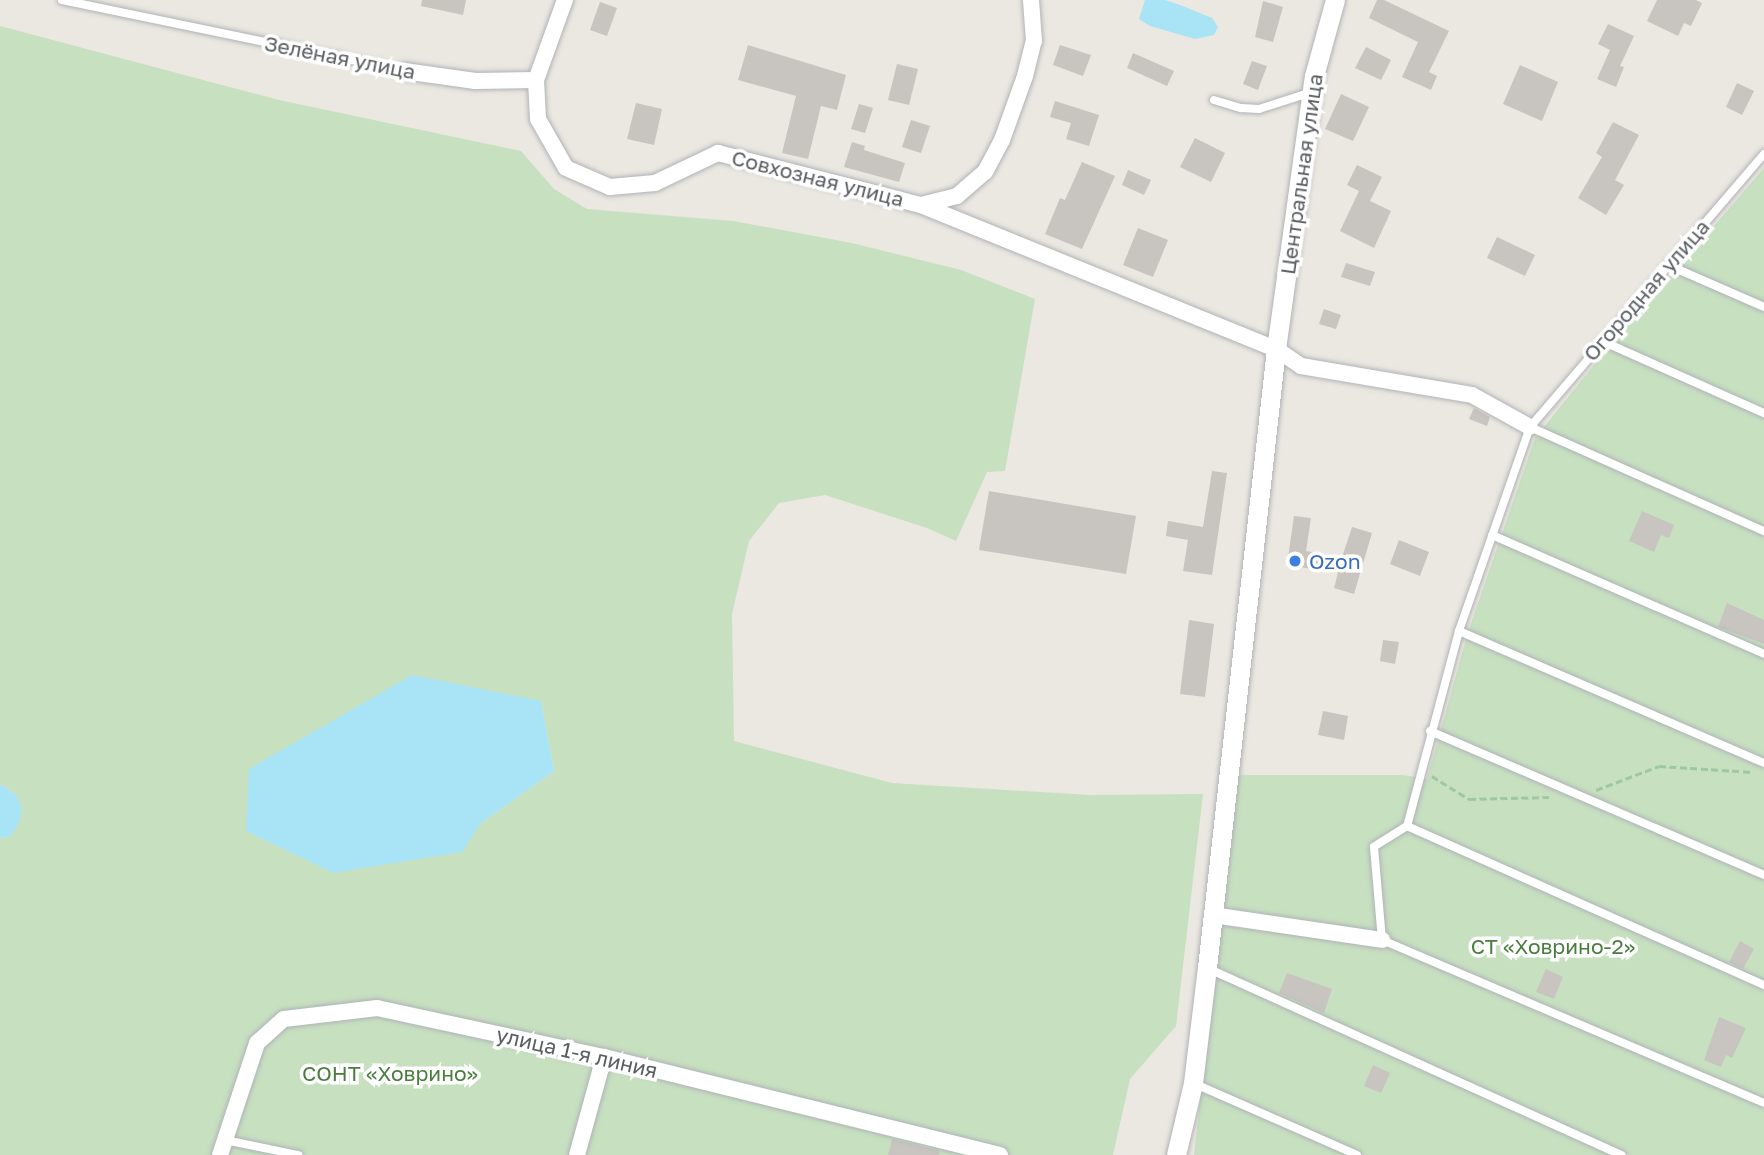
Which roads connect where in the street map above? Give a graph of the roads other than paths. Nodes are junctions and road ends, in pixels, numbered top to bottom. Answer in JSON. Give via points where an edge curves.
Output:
{"nodes":[{"id":1,"x":62,"y":0,"type":"edge"},
{"id":2,"x":565,"y":0,"type":"edge"},
{"id":3,"x":1031,"y":0,"type":"edge"},
{"id":4,"x":1335,"y":0,"type":"edge"},
{"id":5,"x":404,"y":71,"type":"joint"},
{"id":6,"x":536,"y":80,"type":"junction"},
{"id":7,"x":1312,"y":92,"type":"junction"},
{"id":8,"x":1214,"y":100,"type":"dead end"},
{"id":9,"x":1764,"y":154,"type":"edge"},
{"id":10,"x":922,"y":205,"type":"junction"},
{"id":11,"x":1668,"y":265,"type":"junction"},
{"id":12,"x":1764,"y":307,"type":"edge"},
{"id":13,"x":1602,"y":341,"type":"junction"},
{"id":14,"x":1276,"y":349,"type":"junction"},
{"id":15,"x":1764,"y":413,"type":"edge"},
{"id":16,"x":1530,"y":427,"type":"junction"},
{"id":17,"x":1764,"y":531,"type":"edge"},
{"id":18,"x":1492,"y":535,"type":"junction"},
{"id":19,"x":1459,"y":631,"type":"junction"},
{"id":20,"x":1764,"y":654,"type":"edge"},
{"id":21,"x":1430,"y":731,"type":"junction"},
{"id":22,"x":1764,"y":763,"type":"edge"},
{"id":23,"x":1407,"y":826,"type":"junction"},
{"id":24,"x":1764,"y":875,"type":"edge"},
{"id":25,"x":1213,"y":915,"type":"junction"},
{"id":26,"x":1382,"y":940,"type":"junction"},
{"id":27,"x":1207,"y":968,"type":"junction"},
{"id":28,"x":1764,"y":985,"type":"edge"},
{"id":29,"x":604,"y":1057,"type":"junction"},
{"id":30,"x":1193,"y":1083,"type":"junction"},
{"id":31,"x":1764,"y":1103,"type":"edge"},
{"id":32,"x":223,"y":1147,"type":"edge"},
{"id":33,"x":298,"y":1155,"type":"edge"},
{"id":34,"x":577,"y":1155,"type":"edge"},
{"id":35,"x":1000,"y":1155,"type":"edge"},
{"id":36,"x":1176,"y":1155,"type":"edge"},
{"id":37,"x":1357,"y":1155,"type":"edge"},
{"id":38,"x":1622,"y":1155,"type":"edge"}],
"edges":[{"from":1,"to":5,"type":"lane","name":"Зелёная улица"},
{"from":2,"to":6,"type":"street"},
{"from":3,"to":10,"type":"street","name":"Совхозная улица","via":[[1034,40],[1025,76],[985,172],[957,196]]},
{"from":4,"to":7,"type":"street","name":"Центральная улица"},
{"from":5,"to":6,"type":"street","name":"Зелёная улица","via":[[475,81]]},
{"from":6,"to":10,"type":"street","name":"Совхозная улица","via":[[538,119],[566,168],[610,187],[655,183],[718,153]]},
{"from":7,"to":8,"type":"lane","via":[[1259,109]]},
{"from":7,"to":14,"type":"street","name":"Центральная улица"},
{"from":9,"to":11,"type":"lane","name":"Огородная улица"},
{"from":10,"to":14,"type":"street"},
{"from":11,"to":12,"type":"lane"},
{"from":11,"to":13,"type":"lane","name":"Огородная улица"},
{"from":13,"to":15,"type":"lane"},
{"from":13,"to":16,"type":"lane","name":"Огородная улица"},
{"from":14,"to":16,"type":"street","via":[[1301,366],[1472,395]]},
{"from":14,"to":25,"type":"street","name":"Центральная улица"},
{"from":16,"to":17,"type":"lane"},
{"from":16,"to":18,"type":"lane"},
{"from":18,"to":19,"type":"lane"},
{"from":18,"to":20,"type":"lane"},
{"from":19,"to":21,"type":"lane"},
{"from":19,"to":22,"type":"lane"},
{"from":21,"to":23,"type":"lane"},
{"from":21,"to":24,"type":"lane"},
{"from":23,"to":26,"type":"lane","via":[[1374,847]]},
{"from":23,"to":28,"type":"lane"},
{"from":25,"to":26,"type":"street"},
{"from":25,"to":27,"type":"street","name":"Центральная улица"},
{"from":26,"to":31,"type":"lane"},
{"from":27,"to":30,"type":"street","name":"Центральная улица"},
{"from":27,"to":38,"type":"lane"},
{"from":29,"to":32,"type":"street","name":"улица 1-я линия","via":[[377,1008],[284,1019],[257,1043]]},
{"from":29,"to":34,"type":"street"},
{"from":29,"to":35,"type":"street","name":"улица 1-я линия"},
{"from":30,"to":36,"type":"street","name":"Центральная улица"},
{"from":30,"to":37,"type":"lane"},
{"from":32,"to":33,"type":"lane"}]}
